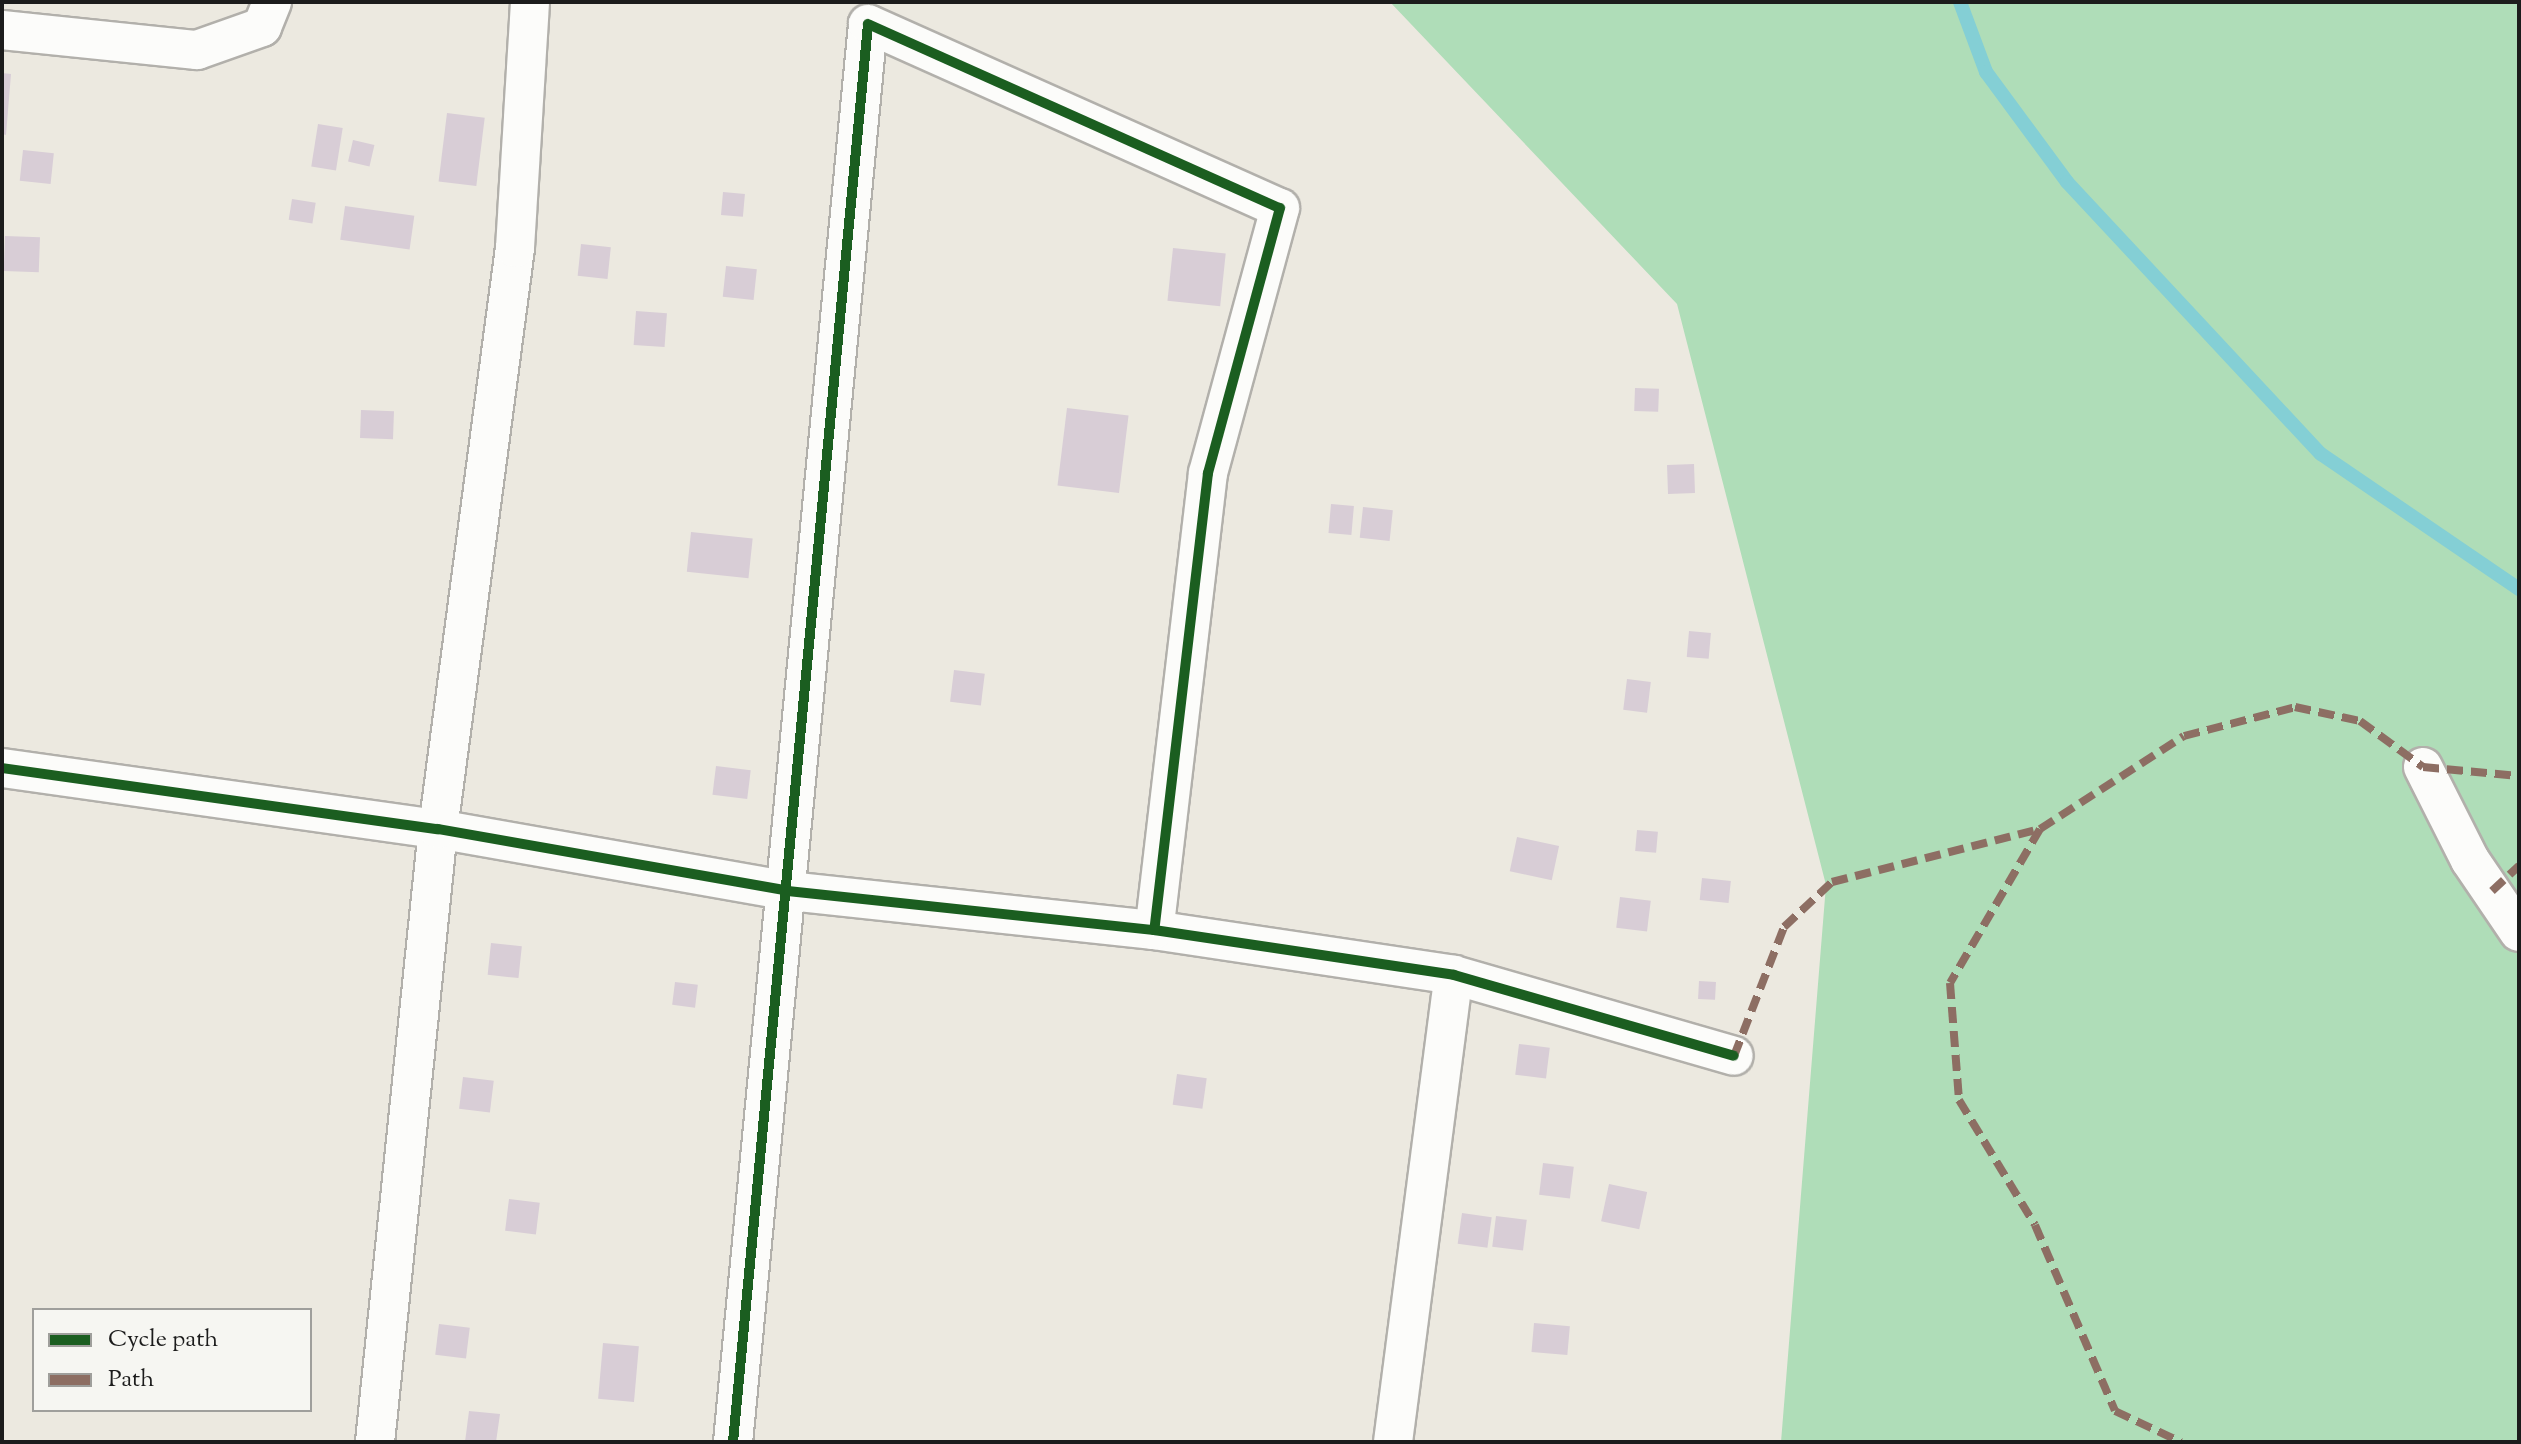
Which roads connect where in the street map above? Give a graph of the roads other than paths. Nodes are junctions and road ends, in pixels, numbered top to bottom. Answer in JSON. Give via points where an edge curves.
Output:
{"nodes":[{"id":1,"x":272,"y":2,"type":"edge"},
{"id":2,"x":530,"y":2,"type":"edge"},
{"id":3,"x":2,"y":30,"type":"edge"},
{"id":4,"x":2423,"y":767,"type":"dead end"},
{"id":5,"x":2,"y":768,"type":"edge"},
{"id":6,"x":438,"y":829,"type":"junction"},
{"id":7,"x":788,"y":891,"type":"junction"},
{"id":8,"x":1154,"y":930,"type":"junction"},
{"id":9,"x":2519,"y":932,"type":"edge"},
{"id":10,"x":1454,"y":975,"type":"junction"},
{"id":11,"x":1734,"y":1056,"type":"dead end"},
{"id":12,"x":375,"y":1442,"type":"edge"},
{"id":13,"x":733,"y":1442,"type":"edge"},
{"id":14,"x":1393,"y":1442,"type":"edge"}],
"edges":[{"from":1,"to":3,"type":"street","via":[[262,27],[197,50]]},
{"from":2,"to":6,"type":"street","via":[[515,248]]},
{"from":4,"to":9,"type":"street","via":[[2470,860]]},
{"from":5,"to":6,"type":"street"},
{"from":6,"to":7,"type":"street"},
{"from":6,"to":12,"type":"street"},
{"from":7,"to":8,"type":"street"},
{"from":7,"to":8,"type":"street","via":[[868,24],[1280,208],[1208,473]]},
{"from":7,"to":13,"type":"street"},
{"from":8,"to":10,"type":"street"},
{"from":10,"to":11,"type":"street"},
{"from":10,"to":14,"type":"street"}]}
